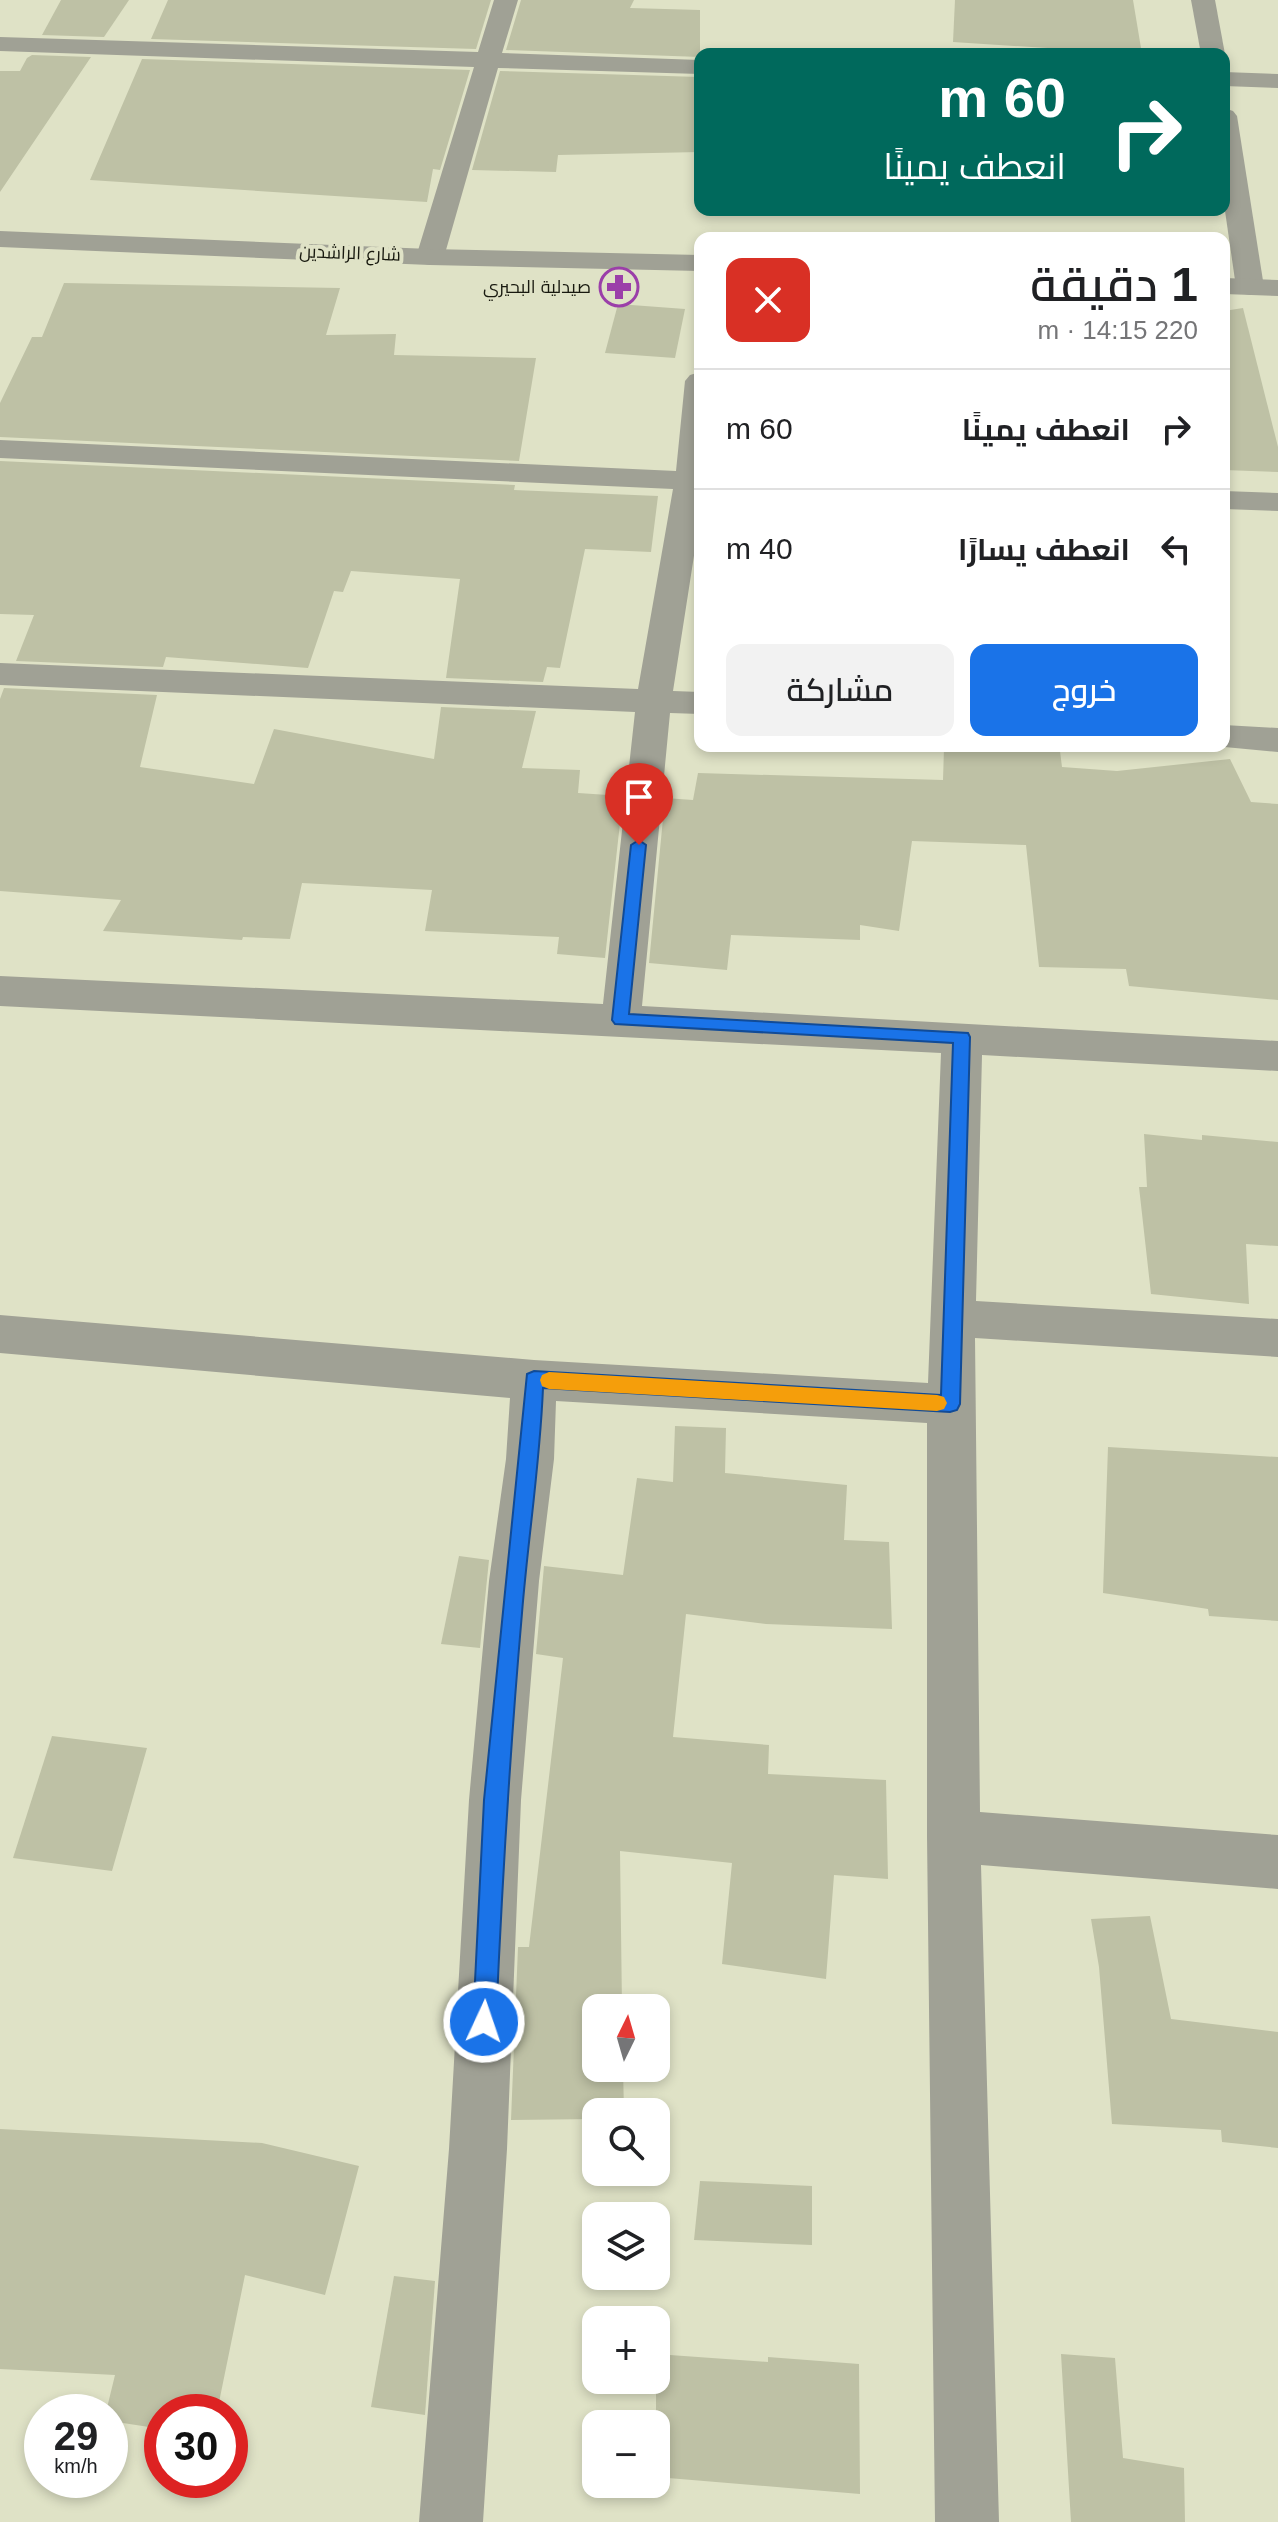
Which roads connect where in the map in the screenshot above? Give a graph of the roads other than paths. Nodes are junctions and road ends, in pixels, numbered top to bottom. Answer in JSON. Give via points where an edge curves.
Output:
{"nodes":[{"id":1,"x":506,"y":0,"type":"edge"},
{"id":2,"x":1203,"y":0,"type":"edge"},
{"id":3,"x":0,"y":44,"type":"edge"},
{"id":4,"x":1212,"y":48,"type":"edge"},
{"id":5,"x":488,"y":62,"type":"junction"},
{"id":6,"x":694,"y":67,"type":"edge"},
{"id":7,"x":1230,"y":79,"type":"edge"},
{"id":8,"x":1278,"y":81,"type":"edge"},
{"id":9,"x":1230,"y":154,"type":"edge"},
{"id":10,"x":0,"y":239,"type":"edge"},
{"id":11,"x":430,"y":257,"type":"junction"},
{"id":12,"x":694,"y":263,"type":"edge"},
{"id":13,"x":1251,"y":287,"type":"edge"},
{"id":14,"x":0,"y":449,"type":"edge"},
{"id":15,"x":694,"y":481,"type":"edge"},
{"id":16,"x":694,"y":486,"type":"edge"},
{"id":17,"x":1230,"y":500,"type":"edge"},
{"id":18,"x":1278,"y":502,"type":"edge"},
{"id":19,"x":0,"y":674,"type":"edge"},
{"id":20,"x":654,"y":700,"type":"junction"},
{"id":21,"x":694,"y":703,"type":"edge"},
{"id":22,"x":1230,"y":737,"type":"edge"},
{"id":23,"x":1278,"y":740,"type":"edge"},
{"id":24,"x":0,"y":991,"type":"edge"},
{"id":25,"x":621,"y":1020,"type":"junction"},
{"id":26,"x":962,"y":1037,"type":"junction"},
{"id":27,"x":1278,"y":1056,"type":"edge"},
{"id":28,"x":952,"y":1318,"type":"junction"},
{"id":29,"x":0,"y":1334,"type":"edge"},
{"id":30,"x":1278,"y":1338,"type":"edge"},
{"id":31,"x":534,"y":1380,"type":"junction"},
{"id":32,"x":950,"y":1404,"type":"junction"},
{"id":33,"x":954,"y":1836,"type":"junction"},
{"id":34,"x":1278,"y":1862,"type":"edge"},
{"id":35,"x":451,"y":2522,"type":"edge"},
{"id":36,"x":967,"y":2522,"type":"edge"}],
"edges":[{"from":1,"to":5,"type":"street"},
{"from":2,"to":4,"type":"street"},
{"from":3,"to":5,"type":"street"},
{"from":5,"to":6,"type":"street"},
{"from":5,"to":11,"type":"street"},
{"from":7,"to":8,"type":"street"},
{"from":9,"to":13,"type":"street"},
{"from":10,"to":11,"type":"street","name":"شارع الراشدين"},
{"from":11,"to":12,"type":"street","name":"شارع الراشدين"},
{"from":14,"to":15,"type":"street"},
{"from":16,"to":20,"type":"street"},
{"from":17,"to":18,"type":"street"},
{"from":19,"to":20,"type":"street"},
{"from":20,"to":21,"type":"street"},
{"from":20,"to":25,"type":"street"},
{"from":22,"to":23,"type":"street"},
{"from":24,"to":25,"type":"street"},
{"from":25,"to":26,"type":"street"},
{"from":26,"to":27,"type":"street"},
{"from":26,"to":28,"type":"street"},
{"from":28,"to":30,"type":"street"},
{"from":28,"to":32,"type":"street"},
{"from":29,"to":31,"type":"street"},
{"from":31,"to":32,"type":"street"},
{"from":31,"to":35,"type":"street","via":[[495,1800],[478,2149]]},
{"from":32,"to":33,"type":"street"},
{"from":33,"to":34,"type":"street"},
{"from":33,"to":36,"type":"street"}]}
